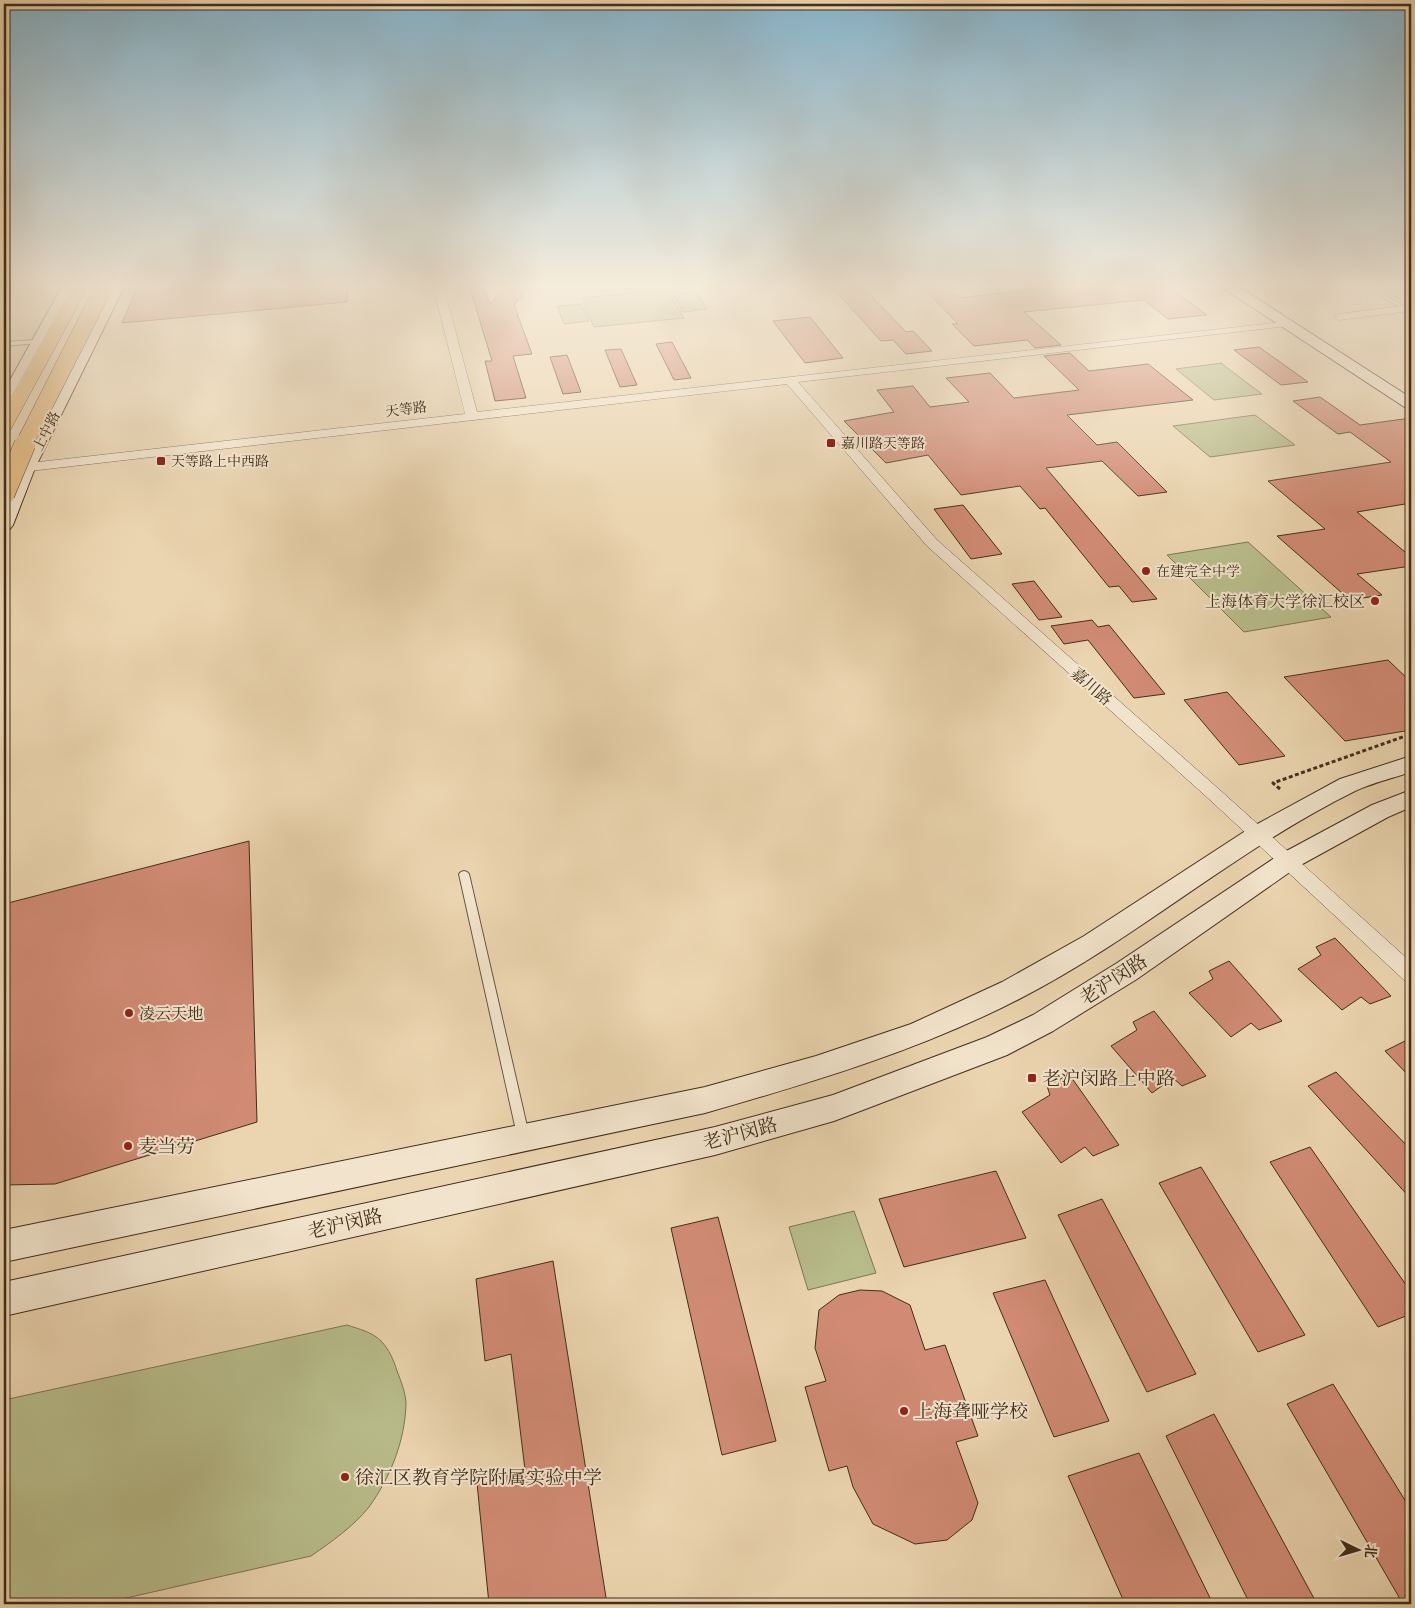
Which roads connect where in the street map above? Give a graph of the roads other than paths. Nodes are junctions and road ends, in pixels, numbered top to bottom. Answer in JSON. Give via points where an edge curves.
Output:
{"nodes":[{"id":1,"x":27,"y":360,"type":"edge"},
{"id":2,"x":40,"y":360,"type":"edge"},
{"id":3,"x":67,"y":360,"type":"edge"},
{"id":4,"x":81,"y":360,"type":"edge"},
{"id":5,"x":457,"y":360,"type":"edge"},
{"id":6,"x":964,"y":360,"type":"edge"},
{"id":7,"x":1344,"y":360,"type":"edge"},
{"id":8,"x":790,"y":380,"type":"junction"},
{"id":9,"x":4,"y":404,"type":"edge"},
{"id":10,"x":1411,"y":405,"type":"edge"},
{"id":11,"x":472,"y":417,"type":"junction"},
{"id":12,"x":4,"y":425,"type":"edge"},
{"id":13,"x":27,"y":468,"type":"junction"},
{"id":14,"x":4,"y":470,"type":"edge"},
{"id":15,"x":4,"y":494,"type":"edge"},
{"id":16,"x":4,"y":525,"type":"edge"},
{"id":17,"x":1411,"y":764,"type":"edge"},
{"id":18,"x":1411,"y":798,"type":"edge"},
{"id":19,"x":1259,"y":834,"type":"junction"},
{"id":20,"x":1288,"y":861,"type":"junction"},
{"id":21,"x":464,"y":874,"type":"dead end"},
{"id":22,"x":1411,"y":974,"type":"edge"},
{"id":23,"x":523,"y":1138,"type":"junction"},
{"id":24,"x":4,"y":1246,"type":"edge"},
{"id":25,"x":4,"y":1299,"type":"edge"}],
"edges":[{"from":1,"to":9,"type":"main road"},
{"from":2,"to":12,"type":"highway"},
{"from":3,"to":15,"type":"highway","bridge":true,"via":[[16,461]]},
{"from":4,"to":13,"type":"main road","name":"上中路"},
{"from":5,"to":11,"type":"street"},
{"from":6,"to":8,"type":"street","name":"天等路"},
{"from":7,"to":10,"type":"main road"},
{"from":8,"to":11,"type":"street","name":"天等路"},
{"from":8,"to":19,"type":"street","name":"嘉川路","via":[[932,543]]},
{"from":11,"to":13,"type":"street","name":"天等路"},
{"from":13,"to":14,"type":"street","name":"天等路"},
{"from":13,"to":16,"type":"main road","name":"上中路"},
{"from":17,"to":19,"type":"main road","via":[[1348,785]]},
{"from":18,"to":20,"type":"main road","name":"老沪闵路","via":[[1380,811]]},
{"from":19,"to":20,"type":"street","name":"嘉川路"},
{"from":19,"to":23,"type":"main road","via":[[1093,943],[1012,990],[921,1032],[816,1069],[705,1100]]},
{"from":20,"to":22,"type":"street","name":"嘉川路"},
{"from":20,"to":25,"type":"main road","name":"老沪闵路","via":[[1127,971],[1044,1023],[997,1046],[834,1108],[715,1140]]},
{"from":21,"to":23,"type":"lane"},
{"from":23,"to":24,"type":"main road"}]}
